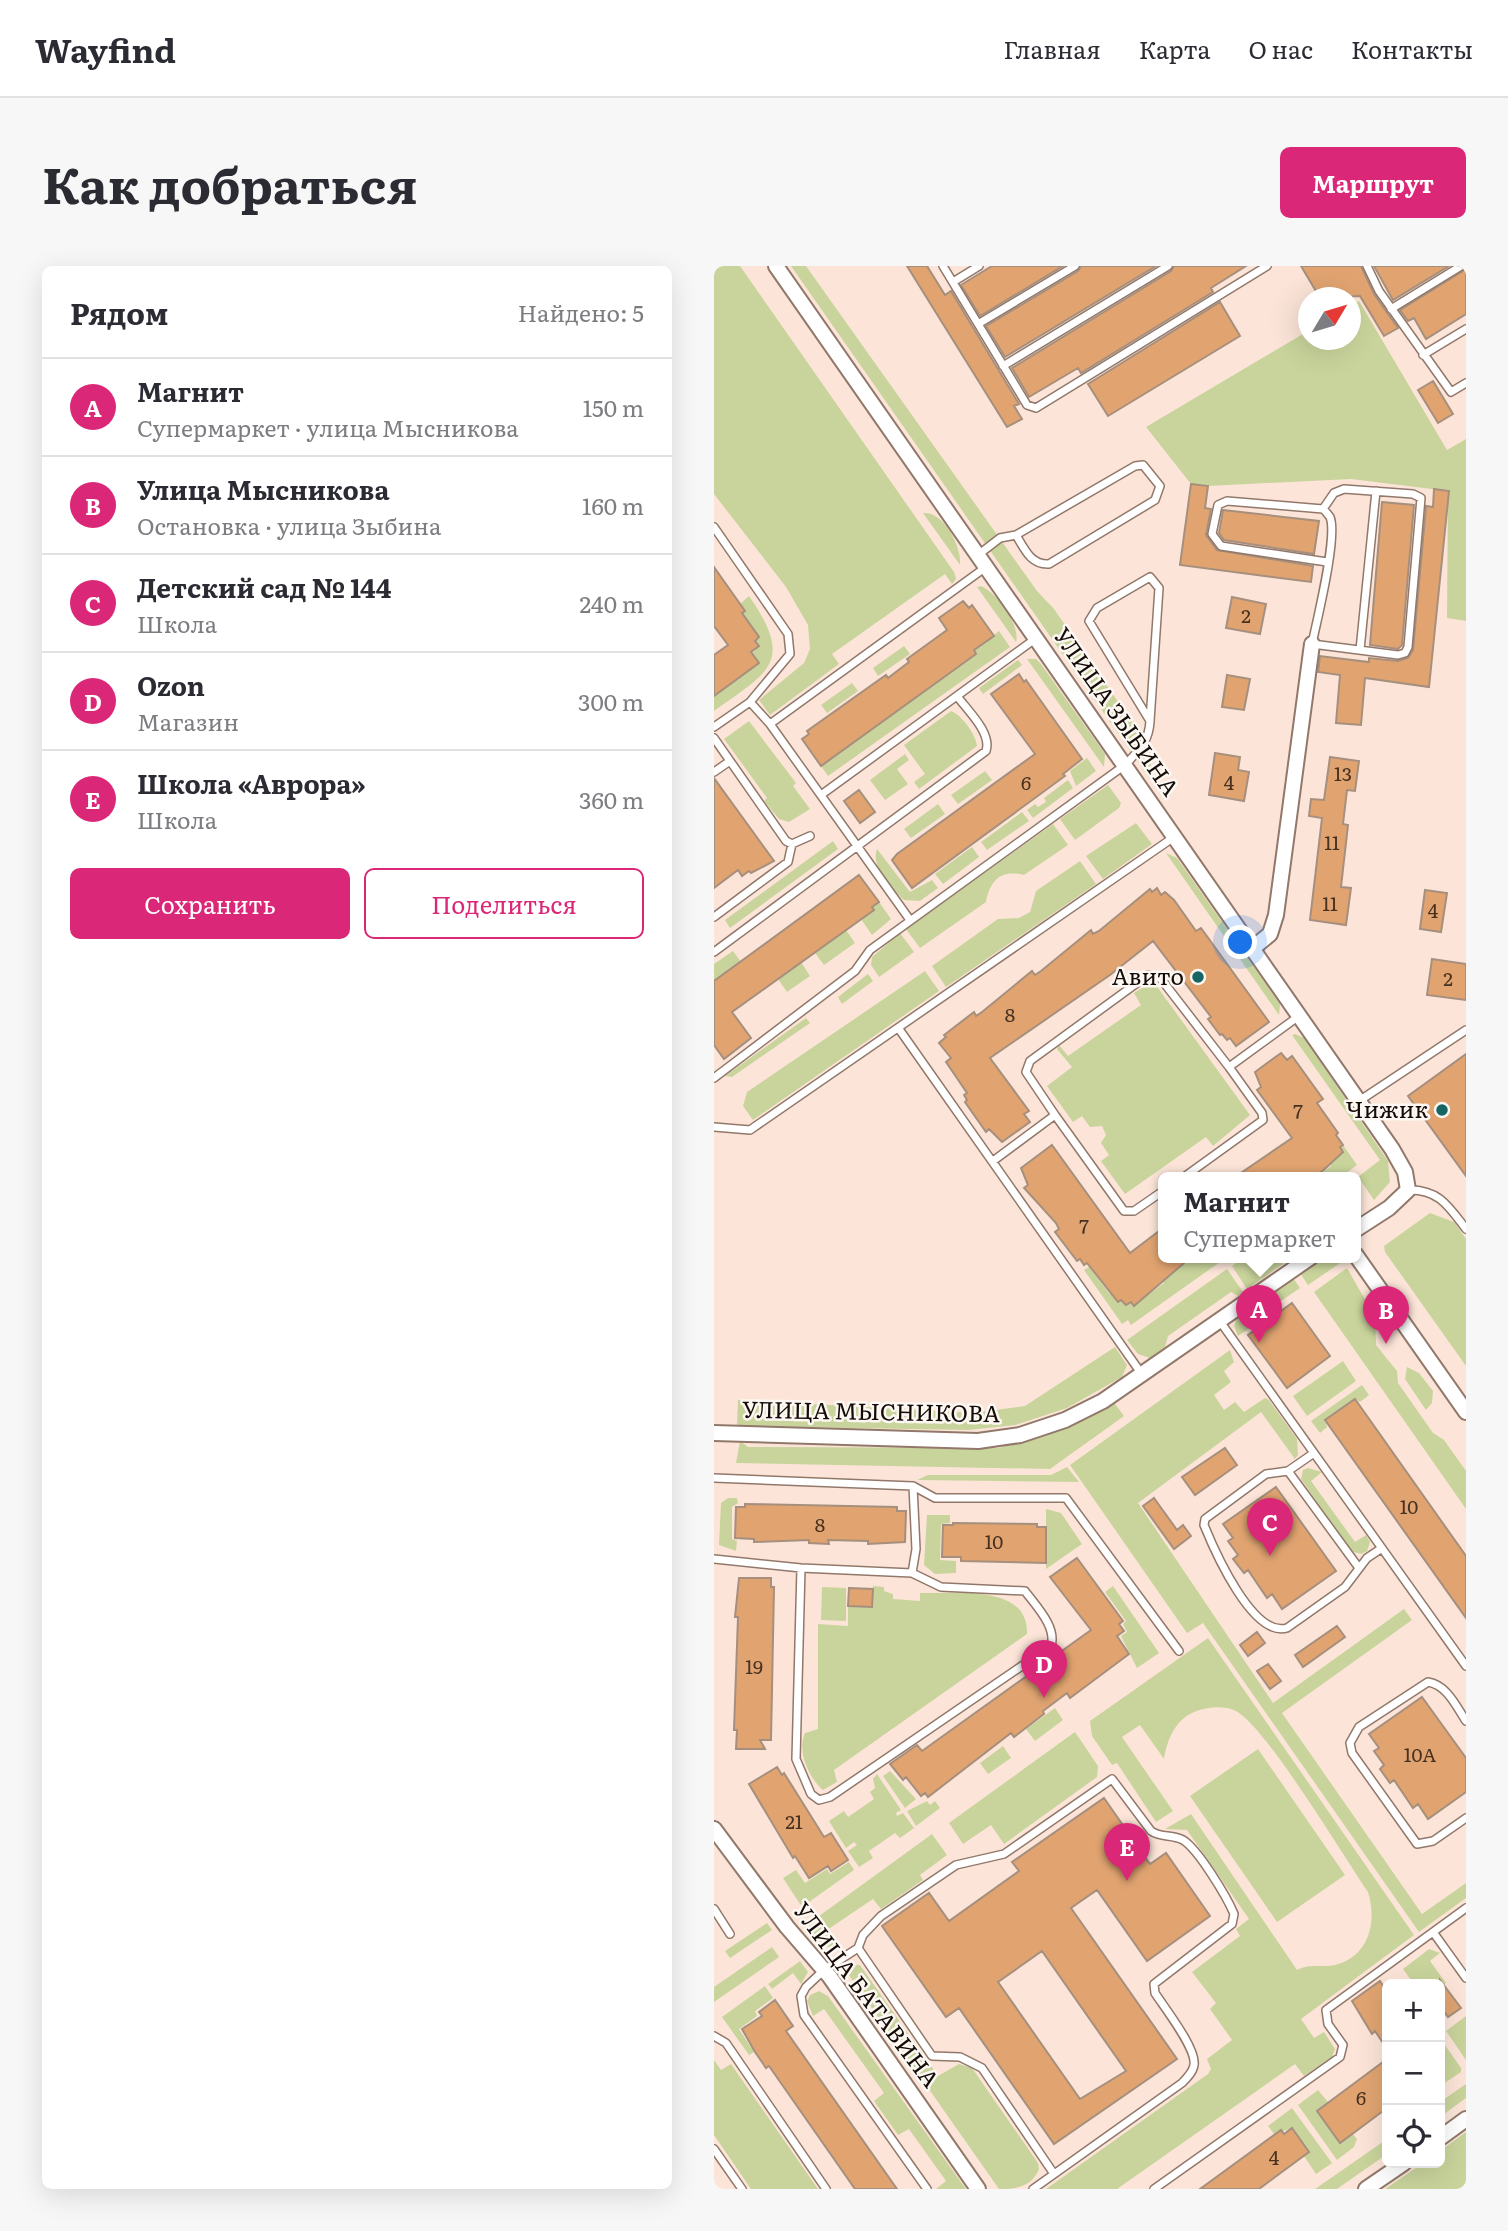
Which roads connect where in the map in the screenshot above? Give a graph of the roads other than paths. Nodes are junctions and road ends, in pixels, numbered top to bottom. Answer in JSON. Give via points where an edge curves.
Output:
{"nodes":[{"id":1,"x":776,"y":266,"type":"edge"},
{"id":2,"x":943,"y":266,"type":"edge"},
{"id":3,"x":979,"y":266,"type":"edge"},
{"id":4,"x":1075,"y":266,"type":"edge"},
{"id":5,"x":1168,"y":266,"type":"edge"},
{"id":6,"x":1267,"y":266,"type":"edge"},
{"id":7,"x":1367,"y":266,"type":"edge"},
{"id":8,"x":1461,"y":266,"type":"edge"},
{"id":9,"x":953,"y":282,"type":"junction"},
{"id":10,"x":1391,"y":309,"type":"junction"},
{"id":11,"x":978,"y":324,"type":"junction"},
{"id":12,"x":1466,"y":329,"type":"edge"},
{"id":13,"x":1423,"y":355,"type":"junction"},
{"id":14,"x":1003,"y":366,"type":"junction"},
{"id":15,"x":1466,"y":383,"type":"edge"},
{"id":16,"x":1376,"y":491,"type":"junction"},
{"id":17,"x":1323,"y":509,"type":"junction"},
{"id":18,"x":714,"y":527,"type":"edge"},
{"id":19,"x":1016,"y":536,"type":"junction"},
{"id":20,"x":982,"y":561,"type":"junction"},
{"id":21,"x":1327,"y":562,"type":"junction"},
{"id":22,"x":1036,"y":638,"type":"junction"},
{"id":23,"x":1312,"y":644,"type":"junction"},
{"id":24,"x":1360,"y":650,"type":"junction"},
{"id":25,"x":957,"y":696,"type":"junction"},
{"id":26,"x":750,"y":702,"type":"junction"},
{"id":27,"x":1150,"y":721,"type":"junction"},
{"id":28,"x":769,"y":724,"type":"junction"},
{"id":29,"x":714,"y":727,"type":"edge"},
{"id":30,"x":714,"y":738,"type":"edge"},
{"id":31,"x":730,"y":761,"type":"junction"},
{"id":32,"x":1125,"y":765,"type":"junction"},
{"id":33,"x":714,"y":772,"type":"edge"},
{"id":34,"x":821,"y":794,"type":"junction"},
{"id":35,"x":810,"y":836,"type":"dead end"},
{"id":36,"x":1175,"y":836,"type":"junction"},
{"id":37,"x":793,"y":844,"type":"junction"},
{"id":38,"x":858,"y":847,"type":"junction"},
{"id":39,"x":714,"y":917,"type":"edge"},
{"id":40,"x":910,"y":920,"type":"junction"},
{"id":41,"x":1253,"y":948,"type":"junction"},
{"id":42,"x":714,"y":952,"type":"edge"},
{"id":43,"x":1300,"y":1015,"type":"junction"},
{"id":44,"x":899,"y":1029,"type":"junction"},
{"id":45,"x":1466,"y":1030,"type":"edge"},
{"id":46,"x":1229,"y":1067,"type":"junction"},
{"id":47,"x":714,"y":1078,"type":"edge"},
{"id":48,"x":1358,"y":1101,"type":"junction"},
{"id":49,"x":1055,"y":1115,"type":"junction"},
{"id":50,"x":714,"y":1127,"type":"edge"},
{"id":51,"x":993,"y":1161,"type":"junction"},
{"id":52,"x":1191,"y":1172,"type":"edge"},
{"id":53,"x":1408,"y":1190,"type":"junction"},
{"id":54,"x":1158,"y":1194,"type":"edge"},
{"id":55,"x":1361,"y":1226,"type":"edge"},
{"id":56,"x":1466,"y":1229,"type":"edge"},
{"id":57,"x":1302,"y":1263,"type":"edge"},
{"id":58,"x":1361,"y":1263,"type":"edge"},
{"id":59,"x":1219,"y":1320,"type":"junction"},
{"id":60,"x":1141,"y":1373,"type":"junction"},
{"id":61,"x":1466,"y":1412,"type":"edge"},
{"id":62,"x":714,"y":1433,"type":"edge"},
{"id":63,"x":1314,"y":1453,"type":"junction"},
{"id":64,"x":1288,"y":1471,"type":"junction"},
{"id":65,"x":714,"y":1478,"type":"edge"},
{"id":66,"x":913,"y":1486,"type":"junction"},
{"id":67,"x":1382,"y":1548,"type":"junction"},
{"id":68,"x":714,"y":1559,"type":"edge"},
{"id":69,"x":1359,"y":1568,"type":"junction"},
{"id":70,"x":801,"y":1569,"type":"junction"},
{"id":71,"x":912,"y":1573,"type":"junction"},
{"id":72,"x":1180,"y":1651,"type":"dead end"},
{"id":73,"x":1466,"y":1666,"type":"edge"},
{"id":74,"x":1466,"y":1721,"type":"edge"},
{"id":75,"x":1466,"y":1818,"type":"edge"},
{"id":76,"x":714,"y":1829,"type":"edge"},
{"id":77,"x":1466,"y":1908,"type":"edge"},
{"id":78,"x":714,"y":1909,"type":"edge"},
{"id":79,"x":1433,"y":1932,"type":"junction"},
{"id":80,"x":730,"y":1934,"type":"dead end"},
{"id":81,"x":858,"y":1948,"type":"junction"},
{"id":82,"x":824,"y":1970,"type":"junction"},
{"id":83,"x":1466,"y":1978,"type":"edge"},
{"id":84,"x":714,"y":2036,"type":"edge"},
{"id":85,"x":1466,"y":2119,"type":"edge"},
{"id":86,"x":1445,"y":2134,"type":"edge"},
{"id":87,"x":714,"y":2149,"type":"edge"},
{"id":88,"x":1397,"y":2168,"type":"edge"},
{"id":89,"x":1054,"y":2174,"type":"junction"},
{"id":90,"x":742,"y":2189,"type":"edge"},
{"id":91,"x":826,"y":2189,"type":"edge"},
{"id":92,"x":926,"y":2189,"type":"edge"},
{"id":93,"x":978,"y":2189,"type":"edge"},
{"id":94,"x":1033,"y":2189,"type":"edge"},
{"id":95,"x":1154,"y":2189,"type":"edge"},
{"id":96,"x":1366,"y":2189,"type":"edge"}],
"edges":[{"from":1,"to":20,"type":"street","name":"УЛИЦА ЗЫБИНА"},
{"from":2,"to":9,"type":"lane"},
{"from":3,"to":9,"type":"lane"},
{"from":4,"to":11,"type":"lane"},
{"from":5,"to":14,"type":"lane"},
{"from":6,"to":14,"type":"lane","via":[[1036,408],[1027,405]]},
{"from":7,"to":10,"type":"lane"},
{"from":8,"to":10,"type":"lane"},
{"from":9,"to":11,"type":"lane"},
{"from":10,"to":13,"type":"lane"},
{"from":11,"to":14,"type":"lane"},
{"from":12,"to":13,"type":"lane"},
{"from":13,"to":15,"type":"lane","via":[[1451,392]]},
{"from":16,"to":17,"type":"lane","via":[[1344,489],[1334,493]]},
{"from":16,"to":24,"type":"lane"},
{"from":16,"to":24,"type":"lane","via":[[1420,498],[1409,647],[1398,655]]},
{"from":17,"to":21,"type":"lane","via":[[1331,528]]},
{"from":17,"to":21,"type":"lane","via":[[1227,501],[1218,505],[1212,534],[1221,546]]},
{"from":18,"to":26,"type":"lane","via":[[788,634],[790,654]]},
{"from":19,"to":19,"type":"lane","via":[[1135,466],[1143,465],[1160,486],[1155,500],[1049,564],[1039,565]]},
{"from":19,"to":20,"type":"lane","via":[[1000,538]]},
{"from":20,"to":22,"type":"street","name":"УЛИЦА ЗЫБИНА"},
{"from":20,"to":28,"type":"lane"},
{"from":21,"to":23,"type":"lane"},
{"from":22,"to":25,"type":"lane"},
{"from":22,"to":32,"type":"street","name":"УЛИЦА ЗЫБИНА"},
{"from":23,"to":24,"type":"lane"},
{"from":23,"to":41,"type":"street","via":[[1276,915],[1270,934]]},
{"from":25,"to":34,"type":"lane"},
{"from":25,"to":38,"type":"lane","via":[[986,736],[986,751]]},
{"from":26,"to":28,"type":"lane"},
{"from":26,"to":29,"type":"lane"},
{"from":27,"to":27,"type":"lane","via":[[1158,588],[1150,577],[1097,608],[1089,621]]},
{"from":27,"to":32,"type":"lane","via":[[1146,742]]},
{"from":28,"to":34,"type":"lane"},
{"from":30,"to":31,"type":"lane"},
{"from":31,"to":33,"type":"lane"},
{"from":31,"to":37,"type":"lane","via":[[786,841]]},
{"from":32,"to":36,"type":"street","name":"УЛИЦА ЗЫБИНА"},
{"from":32,"to":40,"type":"lane"},
{"from":34,"to":38,"type":"lane"},
{"from":35,"to":37,"type":"lane"},
{"from":36,"to":41,"type":"street","name":"УЛИЦА ЗЫБИНА"},
{"from":36,"to":44,"type":"lane"},
{"from":37,"to":39,"type":"lane","via":[[788,862]]},
{"from":38,"to":40,"type":"lane"},
{"from":38,"to":42,"type":"lane"},
{"from":40,"to":47,"type":"lane","via":[[870,950],[855,971]]},
{"from":41,"to":43,"type":"street","name":"УЛИЦА ЗЫБИНА"},
{"from":43,"to":46,"type":"lane"},
{"from":43,"to":48,"type":"street","name":"УЛИЦА ЗЫБИНА"},
{"from":44,"to":50,"type":"lane","via":[[750,1130]]},
{"from":44,"to":51,"type":"lane"},
{"from":45,"to":48,"type":"lane"},
{"from":46,"to":49,"type":"lane","via":[[1161,979],[1148,975],[1026,1067]]},
{"from":46,"to":52,"type":"lane","via":[[1263,1120]]},
{"from":48,"to":53,"type":"street","name":"УЛИЦА ЗЫБИНА","via":[[1405,1172]]},
{"from":49,"to":51,"type":"lane"},
{"from":49,"to":54,"type":"lane","via":[[1124,1210],[1134,1211]]},
{"from":51,"to":60,"type":"lane"},
{"from":53,"to":55,"type":"street"},
{"from":53,"to":56,"type":"lane","via":[[1423,1189],[1443,1198]]},
{"from":57,"to":59,"type":"street","name":"УЛИЦА МЫСНИКОВА"},
{"from":58,"to":61,"type":"street"},
{"from":59,"to":60,"type":"street","name":"УЛИЦА МЫСНИКОВА"},
{"from":59,"to":63,"type":"lane"},
{"from":60,"to":62,"type":"street","name":"УЛИЦА МЫСНИКОВА","via":[[1103,1401],[1065,1420],[1020,1435],[978,1441]]},
{"from":63,"to":64,"type":"lane"},
{"from":63,"to":67,"type":"lane"},
{"from":64,"to":69,"type":"lane"},
{"from":64,"to":69,"type":"lane","via":[[1266,1474],[1205,1519],[1221,1563],[1251,1610],[1266,1626],[1278,1631],[1287,1628],[1345,1587]]},
{"from":65,"to":66,"type":"lane"},
{"from":66,"to":71,"type":"lane","via":[[916,1549]]},
{"from":66,"to":72,"type":"lane","via":[[935,1498],[1066,1498]]},
{"from":67,"to":69,"type":"lane"},
{"from":67,"to":73,"type":"lane"},
{"from":68,"to":70,"type":"lane"},
{"from":70,"to":71,"type":"lane"},
{"from":70,"to":71,"type":"lane","via":[[796,1759],[811,1794],[819,1800],[830,1797],[1051,1646],[1050,1628],[1026,1591],[941,1587]]},
{"from":74,"to":75,"type":"lane","via":[[1446,1691],[1428,1682],[1359,1727],[1350,1742],[1359,1763],[1417,1844],[1433,1841]]},
{"from":76,"to":82,"type":"street","name":"УЛИЦА БАТАВИНА"},
{"from":77,"to":79,"type":"lane"},
{"from":78,"to":80,"type":"lane"},
{"from":79,"to":83,"type":"lane"},
{"from":79,"to":95,"type":"lane","via":[[1326,2010],[1328,2024],[1343,2045],[1340,2056]]},
{"from":81,"to":82,"type":"lane"},
{"from":81,"to":89,"type":"lane","via":[[932,2056],[960,2057],[982,2068]]},
{"from":81,"to":89,"type":"lane","via":[[863,1935],[881,1916],[956,1866],[1004,1854],[1112,1779],[1151,1831],[1182,1839],[1193,1850],[1234,1914],[1232,1924],[1154,1984],[1154,1993],[1192,2051],[1192,2072]]},
{"from":82,"to":92,"type":"lane","via":[[801,1996],[804,2015]]},
{"from":82,"to":93,"type":"street","name":"УЛИЦА БАТАВИНА"},
{"from":84,"to":91,"type":"lane","via":[[726,2043]]},
{"from":85,"to":86,"type":"street"},
{"from":87,"to":90,"type":"lane"},
{"from":88,"to":96,"type":"street"},
{"from":89,"to":94,"type":"lane"}]}
